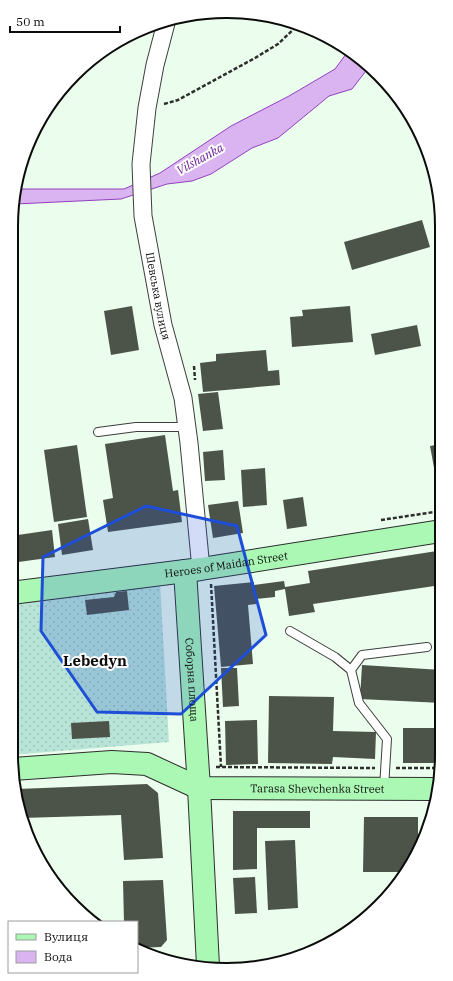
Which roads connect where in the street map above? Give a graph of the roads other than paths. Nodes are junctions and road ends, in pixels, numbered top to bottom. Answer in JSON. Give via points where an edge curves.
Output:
{"nodes":[{"id":1,"x":165,"y":27,"type":"edge"},
{"id":2,"x":187,"y":427,"type":"junction"},
{"id":3,"x":98,"y":432,"type":"dead end"},
{"id":4,"x":435,"y":532,"type":"edge"},
{"id":5,"x":199,"y":569,"type":"junction"},
{"id":6,"x":18,"y":592,"type":"edge"},
{"id":7,"x":290,"y":631,"type":"dead end"},
{"id":8,"x":427,"y":647,"type":"dead end"},
{"id":9,"x":351,"y":670,"type":"junction"},
{"id":10,"x":18,"y":769,"type":"edge"},
{"id":11,"x":199,"y":778,"type":"junction"},
{"id":12,"x":384,"y":789,"type":"junction"},
{"id":13,"x":432,"y":789,"type":"edge"},
{"id":14,"x":208,"y":962,"type":"edge"}],
"edges":[{"from":1,"to":2,"type":"street","name":"Шевська вулиця","via":[[147,108],[142,164],[144,216],[162,324],[183,398]]},
{"from":2,"to":3,"type":"lane","via":[[136,427]]},
{"from":2,"to":5,"type":"street","name":"Шевська вулиця","via":[[197,518]]},
{"from":4,"to":5,"type":"main road","name":"Heroes of Maidan Street"},
{"from":5,"to":6,"type":"main road","name":"Heroes of Maidan Street"},
{"from":5,"to":11,"type":"main road","name":"Соборна площа"},
{"from":7,"to":9,"type":"lane","via":[[335,657]]},
{"from":8,"to":9,"type":"lane","via":[[362,655]]},
{"from":9,"to":12,"type":"lane","via":[[359,703],[387,739]]},
{"from":10,"to":11,"type":"main road","via":[[112,762],[147,764]]},
{"from":11,"to":12,"type":"main road","name":"Tarasa Shevchenka Street"},
{"from":11,"to":14,"type":"main road","name":"Соборна площа"},
{"from":12,"to":13,"type":"main road","name":"Tarasa Shevchenka Street"}]}
